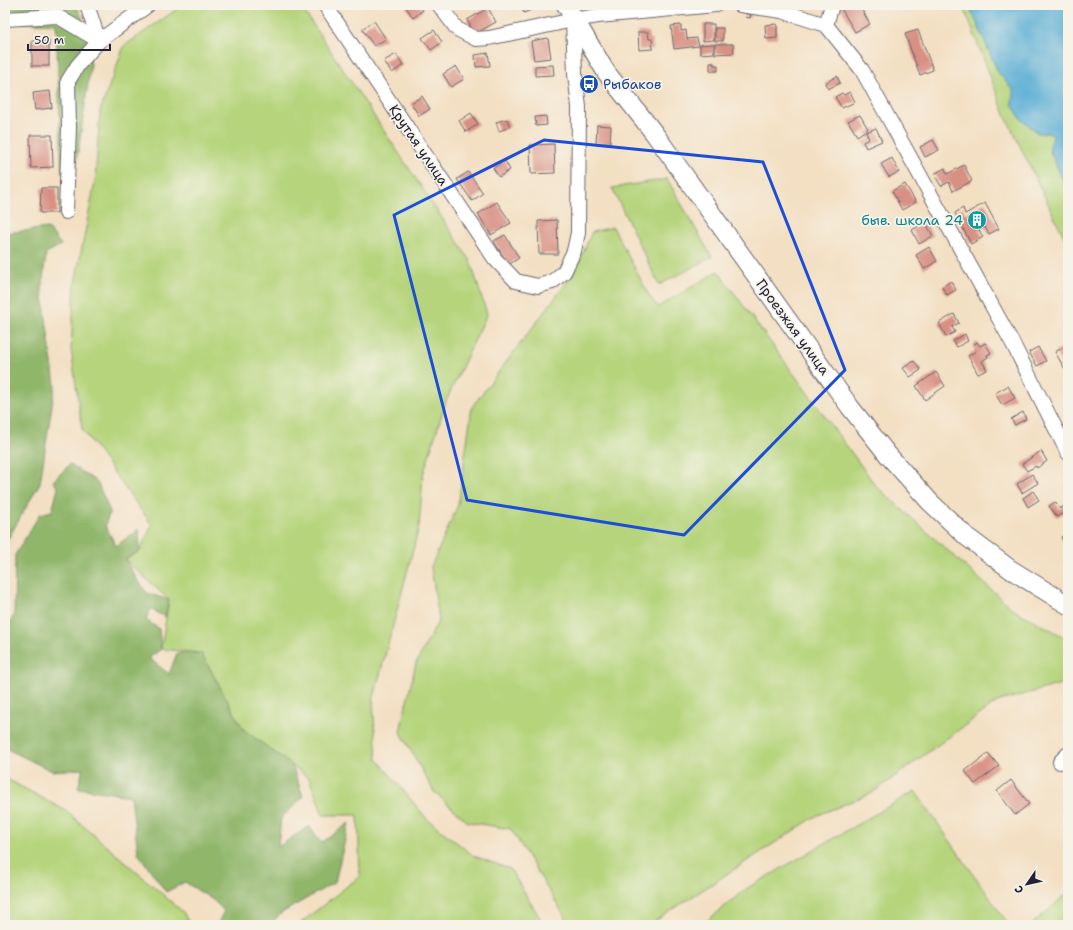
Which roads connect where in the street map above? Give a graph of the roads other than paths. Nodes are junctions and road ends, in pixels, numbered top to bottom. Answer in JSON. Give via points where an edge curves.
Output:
{"nodes":[{"id":1,"x":88,"y":5,"type":"edge"},
{"id":2,"x":148,"y":5,"type":"edge"},
{"id":3,"x":325,"y":5,"type":"edge"},
{"id":4,"x":439,"y":5,"type":"edge"},
{"id":5,"x":715,"y":5,"type":"edge"},
{"id":6,"x":740,"y":5,"type":"edge"},
{"id":7,"x":832,"y":5,"type":"edge"},
{"id":8,"x":570,"y":12,"type":"edge"},
{"id":9,"x":5,"y":19,"type":"edge"},
{"id":10,"x":826,"y":25,"type":"junction"},
{"id":11,"x":99,"y":41,"type":"junction"},
{"id":12,"x":66,"y":212,"type":"dead end"},
{"id":13,"x":1068,"y":453,"type":"edge"},
{"id":14,"x":1068,"y":605,"type":"edge"}],
"edges":[{"from":1,"to":11,"type":"street"},
{"from":2,"to":11,"type":"street"},
{"from":3,"to":8,"type":"street","name":"Крутая улица","via":[[495,259],[516,281],[538,286],[552,282],[564,272],[574,251],[578,233],[579,107]]},
{"from":4,"to":8,"type":"street","via":[[457,29],[476,39],[489,38]]},
{"from":5,"to":8,"type":"street","via":[[598,16]]},
{"from":6,"to":10,"type":"street","via":[[782,12]]},
{"from":7,"to":10,"type":"street"},
{"from":8,"to":14,"type":"main road","name":"Проезжая улица","via":[[606,72],[850,407],[888,455],[930,502],[967,537],[1010,569]]},
{"from":9,"to":11,"type":"street","via":[[57,16]]},
{"from":10,"to":13,"type":"street","via":[[862,70],[1013,344]]},
{"from":11,"to":12,"type":"street","via":[[68,81],[70,127]]}]}
